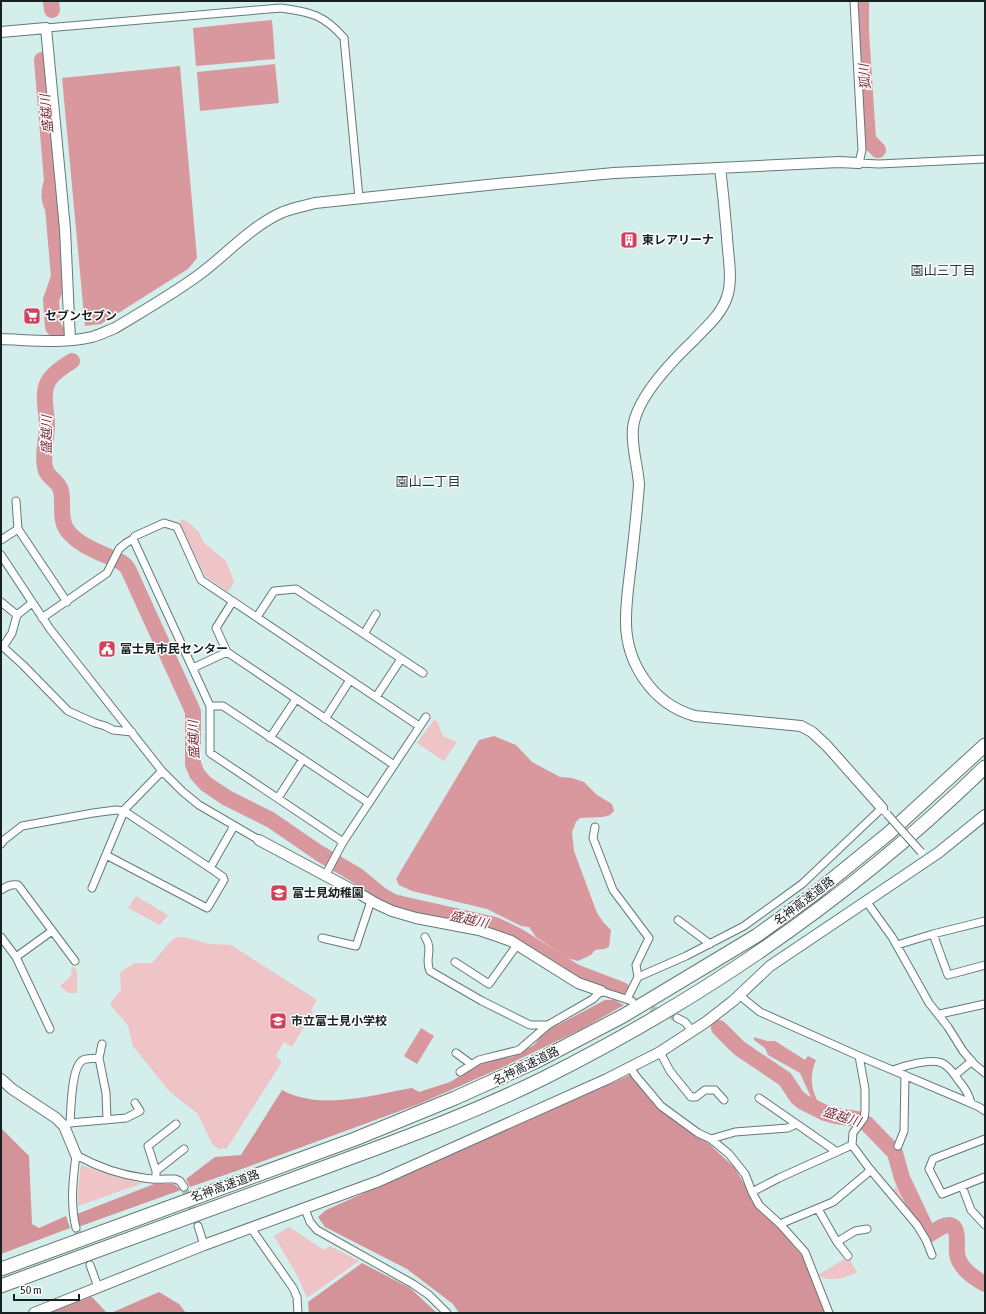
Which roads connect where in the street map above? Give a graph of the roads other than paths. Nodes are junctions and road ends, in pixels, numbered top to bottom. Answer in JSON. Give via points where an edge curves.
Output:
{"nodes":[{"id":1,"x":854,"y":1,"type":"edge"},
{"id":2,"x":46,"y":28,"type":"junction"},
{"id":3,"x":1,"y":32,"type":"edge"},
{"id":4,"x":985,"y":159,"type":"edge"},
{"id":5,"x":859,"y":163,"type":"junction"},
{"id":6,"x":720,"y":168,"type":"junction"},
{"id":7,"x":359,"y":198,"type":"junction"},
{"id":8,"x":1,"y":339,"type":"edge"},
{"id":9,"x":70,"y":340,"type":"junction"},
{"id":10,"x":16,"y":501,"type":"dead end"},
{"id":11,"x":18,"y":529,"type":"junction"},
{"id":12,"x":133,"y":539,"type":"junction"},
{"id":13,"x":1,"y":540,"type":"edge"},
{"id":14,"x":1,"y":555,"type":"edge"},
{"id":15,"x":232,"y":601,"type":"junction"},
{"id":16,"x":1,"y":602,"type":"edge"},
{"id":17,"x":67,"y":602,"type":"junction"},
{"id":18,"x":32,"y":603,"type":"junction"},
{"id":19,"x":376,"y":614,"type":"dead end"},
{"id":20,"x":17,"y":615,"type":"junction"},
{"id":21,"x":257,"y":617,"type":"junction"},
{"id":22,"x":42,"y":618,"type":"junction"},
{"id":23,"x":364,"y":634,"type":"junction"},
{"id":24,"x":2,"y":646,"type":"edge"},
{"id":25,"x":227,"y":652,"type":"junction"},
{"id":26,"x":401,"y":658,"type":"junction"},
{"id":27,"x":193,"y":668,"type":"junction"},
{"id":28,"x":423,"y":673,"type":"dead end"},
{"id":29,"x":350,"y":680,"type":"junction"},
{"id":30,"x":376,"y":697,"type":"junction"},
{"id":31,"x":296,"y":699,"type":"junction"},
{"id":32,"x":210,"y":706,"type":"junction"},
{"id":33,"x":426,"y":717,"type":"dead end"},
{"id":34,"x":325,"y":719,"type":"junction"},
{"id":35,"x":420,"y":726,"type":"junction"},
{"id":36,"x":132,"y":732,"type":"junction"},
{"id":37,"x":270,"y":738,"type":"junction"},
{"id":38,"x":985,"y":745,"type":"edge"},
{"id":39,"x":303,"y":760,"type":"junction"},
{"id":40,"x":394,"y":765,"type":"junction"},
{"id":41,"x":985,"y":767,"type":"edge"},
{"id":42,"x":162,"y":770,"type":"junction"},
{"id":43,"x":278,"y":798,"type":"junction"},
{"id":44,"x":369,"y":803,"type":"junction"},
{"id":45,"x":124,"y":811,"type":"junction"},
{"id":46,"x":885,"y":811,"type":"junction"},
{"id":47,"x":985,"y":815,"type":"edge"},
{"id":48,"x":234,"y":826,"type":"junction"},
{"id":49,"x":594,"y":827,"type":"dead end"},
{"id":50,"x":259,"y":840,"type":"joint"},
{"id":51,"x":343,"y":842,"type":"junction"},
{"id":52,"x":1,"y":844,"type":"edge"},
{"id":53,"x":106,"y":855,"type":"junction"},
{"id":54,"x":929,"y":860,"type":"junction"},
{"id":55,"x":210,"y":868,"type":"junction"},
{"id":56,"x":328,"y":871,"type":"junction"},
{"id":57,"x":92,"y":888,"type":"dead end"},
{"id":58,"x":1,"y":890,"type":"edge"},
{"id":59,"x":371,"y":901,"type":"junction"},
{"id":60,"x":866,"y":901,"type":"junction"},
{"id":61,"x":678,"y":920,"type":"dead end"},
{"id":62,"x":985,"y":921,"type":"edge"},
{"id":63,"x":52,"y":931,"type":"junction"},
{"id":64,"x":933,"y":934,"type":"junction"},
{"id":65,"x":1,"y":937,"type":"edge"},
{"id":66,"x":425,"y":937,"type":"dead end"},
{"id":67,"x":322,"y":938,"type":"dead end"},
{"id":68,"x":710,"y":944,"type":"junction"},
{"id":69,"x":517,"y":945,"type":"junction"},
{"id":70,"x":897,"y":945,"type":"junction"},
{"id":71,"x":16,"y":957,"type":"junction"},
{"id":72,"x":74,"y":961,"type":"dead end"},
{"id":73,"x":455,"y":962,"type":"dead end"},
{"id":74,"x":985,"y":965,"type":"edge"},
{"id":75,"x":466,"y":969,"type":"junction"},
{"id":76,"x":462,"y":976,"type":"dead end"},
{"id":77,"x":638,"y":976,"type":"junction"},
{"id":78,"x":601,"y":991,"type":"junction"},
{"id":79,"x":739,"y":995,"type":"junction"},
{"id":80,"x":985,"y":1004,"type":"edge"},
{"id":81,"x":940,"y":1014,"type":"junction"},
{"id":82,"x":677,"y":1018,"type":"tunnel mouth"},
{"id":83,"x":548,"y":1025,"type":"junction"},
{"id":84,"x":50,"y":1029,"type":"dead end"},
{"id":85,"x":692,"y":1032,"type":"junction"},
{"id":86,"x":102,"y":1044,"type":"dead end"},
{"id":87,"x":660,"y":1052,"type":"junction"},
{"id":88,"x":456,"y":1053,"type":"dead end"},
{"id":89,"x":859,"y":1056,"type":"junction"},
{"id":90,"x":99,"y":1058,"type":"junction"},
{"id":91,"x":972,"y":1061,"type":"junction"},
{"id":92,"x":471,"y":1064,"type":"junction"},
{"id":93,"x":630,"y":1067,"type":"junction"},
{"id":94,"x":892,"y":1070,"type":"junction"},
{"id":95,"x":460,"y":1072,"type":"dead end"},
{"id":96,"x":985,"y":1073,"type":"edge"},
{"id":97,"x":905,"y":1075,"type":"junction"},
{"id":98,"x":956,"y":1075,"type":"junction"},
{"id":99,"x":1,"y":1079,"type":"edge"},
{"id":100,"x":759,"y":1098,"type":"dead end"},
{"id":101,"x":724,"y":1100,"type":"dead end"},
{"id":102,"x":135,"y":1103,"type":"dead end"},
{"id":103,"x":971,"y":1103,"type":"junction"},
{"id":104,"x":985,"y":1111,"type":"edge"},
{"id":105,"x":107,"y":1120,"type":"junction"},
{"id":106,"x":176,"y":1124,"type":"dead end"},
{"id":107,"x":796,"y":1124,"type":"junction"},
{"id":108,"x":67,"y":1125,"type":"junction"},
{"id":109,"x":711,"y":1139,"type":"junction"},
{"id":110,"x":985,"y":1139,"type":"edge"},
{"id":111,"x":852,"y":1145,"type":"junction"},
{"id":112,"x":898,"y":1146,"type":"dead end"},
{"id":113,"x":184,"y":1149,"type":"dead end"},
{"id":114,"x":836,"y":1152,"type":"junction"},
{"id":115,"x":76,"y":1155,"type":"junction"},
{"id":116,"x":871,"y":1170,"type":"junction"},
{"id":117,"x":156,"y":1175,"type":"junction"},
{"id":118,"x":985,"y":1177,"type":"edge"},
{"id":119,"x":962,"y":1186,"type":"junction"},
{"id":120,"x":184,"y":1187,"type":"tunnel mouth"},
{"id":121,"x":752,"y":1192,"type":"junction"},
{"id":122,"x":305,"y":1209,"type":"junction"},
{"id":123,"x":818,"y":1209,"type":"junction"},
{"id":124,"x":780,"y":1224,"type":"junction"},
{"id":125,"x":985,"y":1225,"type":"edge"},
{"id":126,"x":198,"y":1226,"type":"tunnel mouth"},
{"id":127,"x":76,"y":1228,"type":"tunnel mouth"},
{"id":128,"x":252,"y":1228,"type":"junction"},
{"id":129,"x":867,"y":1229,"type":"dead end"},
{"id":130,"x":838,"y":1242,"type":"junction"},
{"id":131,"x":204,"y":1245,"type":"junction"},
{"id":132,"x":932,"y":1255,"type":"dead end"},
{"id":133,"x":848,"y":1256,"type":"dead end"},
{"id":134,"x":90,"y":1266,"type":"tunnel mouth"},
{"id":135,"x":1,"y":1269,"type":"edge"},
{"id":136,"x":1,"y":1286,"type":"edge"},
{"id":137,"x":98,"y":1287,"type":"junction"},
{"id":138,"x":34,"y":1313,"type":"edge"},
{"id":139,"x":298,"y":1313,"type":"edge"},
{"id":140,"x":447,"y":1313,"type":"edge"},
{"id":141,"x":829,"y":1313,"type":"edge"}],
"edges":[{"from":1,"to":5,"type":"street","via":[[862,150]]},
{"from":2,"to":3,"type":"street"},
{"from":2,"to":7,"type":"street","via":[[281,8],[310,13],[324,19],[344,38]]},
{"from":2,"to":9,"type":"street","via":[[66,242]]},
{"from":4,"to":5,"type":"street"},
{"from":5,"to":6,"type":"street"},
{"from":6,"to":7,"type":"street","via":[[614,173]]},
{"from":6,"to":46,"type":"street","via":[[730,276],[727,297],[716,318],[675,358],[657,381],[638,411],[633,428],[632,442],[639,485],[626,620],[629,645],[644,680],[664,701],[695,716],[790,724],[806,729],[827,746]]},
{"from":7,"to":9,"type":"street","via":[[315,203],[283,212],[254,230],[187,284],[115,328],[93,337]]},
{"from":8,"to":9,"type":"street"},
{"from":10,"to":11,"type":"street"},
{"from":11,"to":13,"type":"street"},
{"from":11,"to":17,"type":"street"},
{"from":12,"to":15,"type":"street","via":[[164,523],[177,527],[201,580]]},
{"from":12,"to":17,"type":"street","via":[[119,549],[108,573]]},
{"from":12,"to":27,"type":"street"},
{"from":14,"to":18,"type":"street"},
{"from":15,"to":21,"type":"street"},
{"from":15,"to":25,"type":"street","via":[[216,628]]},
{"from":16,"to":20,"type":"street"},
{"from":17,"to":22,"type":"street"},
{"from":18,"to":20,"type":"street"},
{"from":18,"to":22,"type":"street"},
{"from":19,"to":23,"type":"street"},
{"from":20,"to":24,"type":"street","via":[[12,634]]},
{"from":21,"to":23,"type":"street","via":[[274,591],[296,590]]},
{"from":21,"to":29,"type":"street"},
{"from":22,"to":36,"type":"street"},
{"from":23,"to":26,"type":"street"},
{"from":24,"to":36,"type":"street","via":[[68,711],[113,730]]},
{"from":25,"to":27,"type":"street"},
{"from":25,"to":31,"type":"street"},
{"from":26,"to":28,"type":"street"},
{"from":26,"to":30,"type":"street"},
{"from":27,"to":32,"type":"street"},
{"from":29,"to":30,"type":"street"},
{"from":29,"to":34,"type":"street"},
{"from":30,"to":35,"type":"street"},
{"from":31,"to":34,"type":"street"},
{"from":31,"to":37,"type":"street"},
{"from":32,"to":37,"type":"street","via":[[223,706]]},
{"from":32,"to":43,"type":"street","via":[[210,753]]},
{"from":33,"to":35,"type":"street"},
{"from":34,"to":40,"type":"street"},
{"from":35,"to":40,"type":"street"},
{"from":36,"to":42,"type":"street"},
{"from":37,"to":39,"type":"street"},
{"from":38,"to":135,"type":"highway","name":"名神高速道路","via":[[889,833],[814,894],[756,936],[623,1016],[535,1062],[455,1098],[347,1141]]},
{"from":39,"to":43,"type":"street"},
{"from":39,"to":44,"type":"street"},
{"from":40,"to":44,"type":"street"},
{"from":41,"to":136,"type":"highway","name":"名神高速道路","via":[[900,846],[823,907],[716,981],[630,1033],[542,1079],[462,1115],[360,1155]]},
{"from":42,"to":45,"type":"street"},
{"from":42,"to":48,"type":"street","via":[[199,805]]},
{"from":43,"to":51,"type":"street"},
{"from":44,"to":51,"type":"street"},
{"from":45,"to":52,"type":"street","via":[[93,813],[22,826]]},
{"from":45,"to":53,"type":"street"},
{"from":45,"to":55,"type":"street"},
{"from":46,"to":54,"type":"street","bridge":true},
{"from":46,"to":68,"type":"street","via":[[802,884],[744,926]]},
{"from":47,"to":54,"type":"street"},
{"from":48,"to":50,"type":"street"},
{"from":48,"to":55,"type":"street"},
{"from":49,"to":77,"type":"street","via":[[594,838],[613,890],[649,938],[636,965]]},
{"from":50,"to":56,"type":"street"},
{"from":51,"to":56,"type":"street"},
{"from":53,"to":55,"type":"street","via":[[207,908],[224,880]]},
{"from":53,"to":57,"type":"street"},
{"from":54,"to":60,"type":"street"},
{"from":56,"to":59,"type":"street"},
{"from":58,"to":63,"type":"street","via":[[7,886],[18,885]]},
{"from":59,"to":67,"type":"street","via":[[356,946]]},
{"from":59,"to":69,"type":"street","via":[[403,915],[478,930]]},
{"from":60,"to":70,"type":"street"},
{"from":60,"to":79,"type":"street","via":[[770,966]]},
{"from":61,"to":68,"type":"street"},
{"from":62,"to":64,"type":"street"},
{"from":63,"to":71,"type":"street"},
{"from":63,"to":72,"type":"street"},
{"from":64,"to":70,"type":"street"},
{"from":64,"to":74,"type":"street","via":[[948,975]]},
{"from":65,"to":71,"type":"street"},
{"from":66,"to":83,"type":"street","via":[[430,949],[430,971],[530,1025]]},
{"from":68,"to":77,"type":"street"},
{"from":69,"to":75,"type":"street","via":[[489,984]]},
{"from":69,"to":78,"type":"street","via":[[578,983]]},
{"from":70,"to":81,"type":"street","via":[[930,1003]]},
{"from":71,"to":84,"type":"street"},
{"from":73,"to":75,"type":"street"},
{"from":75,"to":76,"type":"street"},
{"from":77,"to":78,"type":"street","via":[[629,1000]]},
{"from":78,"to":83,"type":"street","via":[[593,999]]},
{"from":79,"to":85,"type":"street"},
{"from":79,"to":89,"type":"street","via":[[760,1012]]},
{"from":80,"to":81,"type":"street"},
{"from":81,"to":91,"type":"street","via":[[963,1052]]},
{"from":82,"to":85,"type":"street","via":[[685,1022]]},
{"from":83,"to":92,"type":"street","via":[[519,1050]]},
{"from":85,"to":87,"type":"street"},
{"from":86,"to":90,"type":"street"},
{"from":87,"to":93,"type":"street"},
{"from":87,"to":101,"type":"street","via":[[670,1071],[691,1097],[696,1097],[705,1090],[714,1090]]},
{"from":88,"to":92,"type":"street"},
{"from":89,"to":94,"type":"street"},
{"from":89,"to":111,"type":"street","via":[[865,1089],[865,1111],[862,1121],[853,1133]]},
{"from":90,"to":105,"type":"street","via":[[106,1093]]},
{"from":90,"to":108,"type":"street","via":[[83,1060],[78,1065]]},
{"from":91,"to":96,"type":"street"},
{"from":91,"to":98,"type":"street"},
{"from":92,"to":95,"type":"street"},
{"from":93,"to":109,"type":"street","via":[[661,1106],[698,1133]]},
{"from":93,"to":122,"type":"street","via":[[379,1181]]},
{"from":94,"to":97,"type":"street"},
{"from":94,"to":98,"type":"street","via":[[931,1062],[942,1063]]},
{"from":97,"to":103,"type":"street"},
{"from":97,"to":112,"type":"street","via":[[904,1130]]},
{"from":98,"to":103,"type":"street"},
{"from":99,"to":108,"type":"street"},
{"from":100,"to":107,"type":"street"},
{"from":102,"to":105,"type":"street","via":[[140,1111],[126,1118]]},
{"from":103,"to":104,"type":"street"},
{"from":105,"to":108,"type":"street"},
{"from":106,"to":117,"type":"street","via":[[148,1146]]},
{"from":107,"to":109,"type":"street","via":[[788,1128],[735,1132]]},
{"from":107,"to":114,"type":"street"},
{"from":108,"to":115,"type":"street"},
{"from":109,"to":121,"type":"street","via":[[729,1154],[745,1174]]},
{"from":110,"to":119,"type":"street","via":[[933,1159],[929,1169],[942,1194]]},
{"from":111,"to":114,"type":"street"},
{"from":111,"to":116,"type":"street"},
{"from":113,"to":117,"type":"street"},
{"from":114,"to":121,"type":"street"},
{"from":115,"to":117,"type":"street","via":[[86,1161],[144,1178]]},
{"from":115,"to":127,"type":"street","via":[[73,1193]]},
{"from":116,"to":123,"type":"street","via":[[833,1202]]},
{"from":116,"to":132,"type":"street","via":[[917,1225]]},
{"from":117,"to":120,"type":"street","via":[[180,1181]]},
{"from":118,"to":119,"type":"street"},
{"from":119,"to":125,"type":"street","via":[[971,1210]]},
{"from":121,"to":124,"type":"street","via":[[759,1205]]},
{"from":122,"to":128,"type":"street"},
{"from":122,"to":140,"type":"street","via":[[316,1230],[413,1284],[429,1295]]},
{"from":123,"to":124,"type":"street"},
{"from":123,"to":130,"type":"street"},
{"from":124,"to":141,"type":"street","via":[[805,1252]]},
{"from":126,"to":131,"type":"street"},
{"from":128,"to":131,"type":"street"},
{"from":128,"to":139,"type":"street","via":[[293,1288],[297,1297]]},
{"from":129,"to":130,"type":"street","via":[[855,1231]]},
{"from":130,"to":133,"type":"street"},
{"from":131,"to":137,"type":"street"},
{"from":134,"to":137,"type":"street"},
{"from":137,"to":138,"type":"street"}]}
